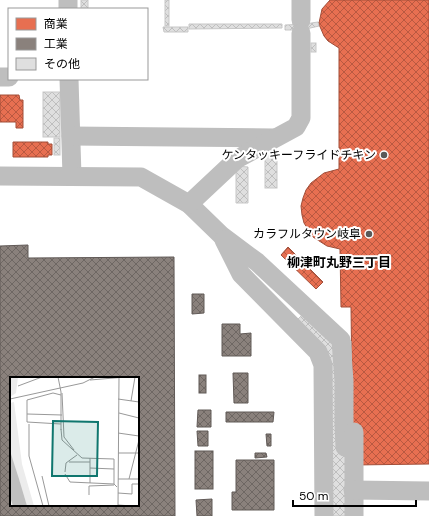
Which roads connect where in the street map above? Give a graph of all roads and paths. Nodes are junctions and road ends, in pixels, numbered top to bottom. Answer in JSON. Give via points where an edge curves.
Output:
{"nodes":[{"id":1,"x":301,"y":0,"type":"edge"},
{"id":2,"x":69,"y":80,"type":"edge"},
{"id":3,"x":71,"y":136,"type":"junction"},
{"id":4,"x":276,"y":138,"type":"junction"},
{"id":5,"x":0,"y":176,"type":"edge"},
{"id":6,"x":72,"y":176,"type":"junction"},
{"id":7,"x":189,"y":204,"type":"junction"},
{"id":8,"x":225,"y":242,"type":"junction"},
{"id":9,"x":344,"y":449,"type":"junction"},
{"id":10,"x":354,"y":490,"type":"junction"},
{"id":11,"x":429,"y":491,"type":"edge"},
{"id":12,"x":324,"y":516,"type":"edge"},
{"id":13,"x":333,"y":516,"type":"edge"},
{"id":14,"x":346,"y":516,"type":"edge"},
{"id":15,"x":354,"y":516,"type":"edge"}],
"edges":[{"from":1,"to":4,"type":"lane","via":[[301,118],[296,127]]},
{"from":2,"to":3,"type":"lane"},
{"from":3,"to":4,"type":"lane"},
{"from":3,"to":6,"type":"lane"},
{"from":4,"to":7,"type":"lane","via":[[237,159]]},
{"from":5,"to":6,"type":"lane"},
{"from":6,"to":7,"type":"lane","via":[[141,177]]},
{"from":7,"to":8,"type":"lane"},
{"from":8,"to":9,"type":"lane","via":[[309,325],[330,357]]},
{"from":8,"to":9,"type":"lane","via":[[257,262],[341,340]]},
{"from":8,"to":10,"type":"lane","via":[[268,258],[318,309],[347,349],[354,379]]},
{"from":8,"to":12,"type":"lane","via":[[241,274],[318,352],[323,365]]},
{"from":9,"to":13,"type":"lane","via":[[332,458]]},
{"from":9,"to":14,"type":"lane"},
{"from":10,"to":11,"type":"lane"},
{"from":10,"to":15,"type":"lane"}]}
